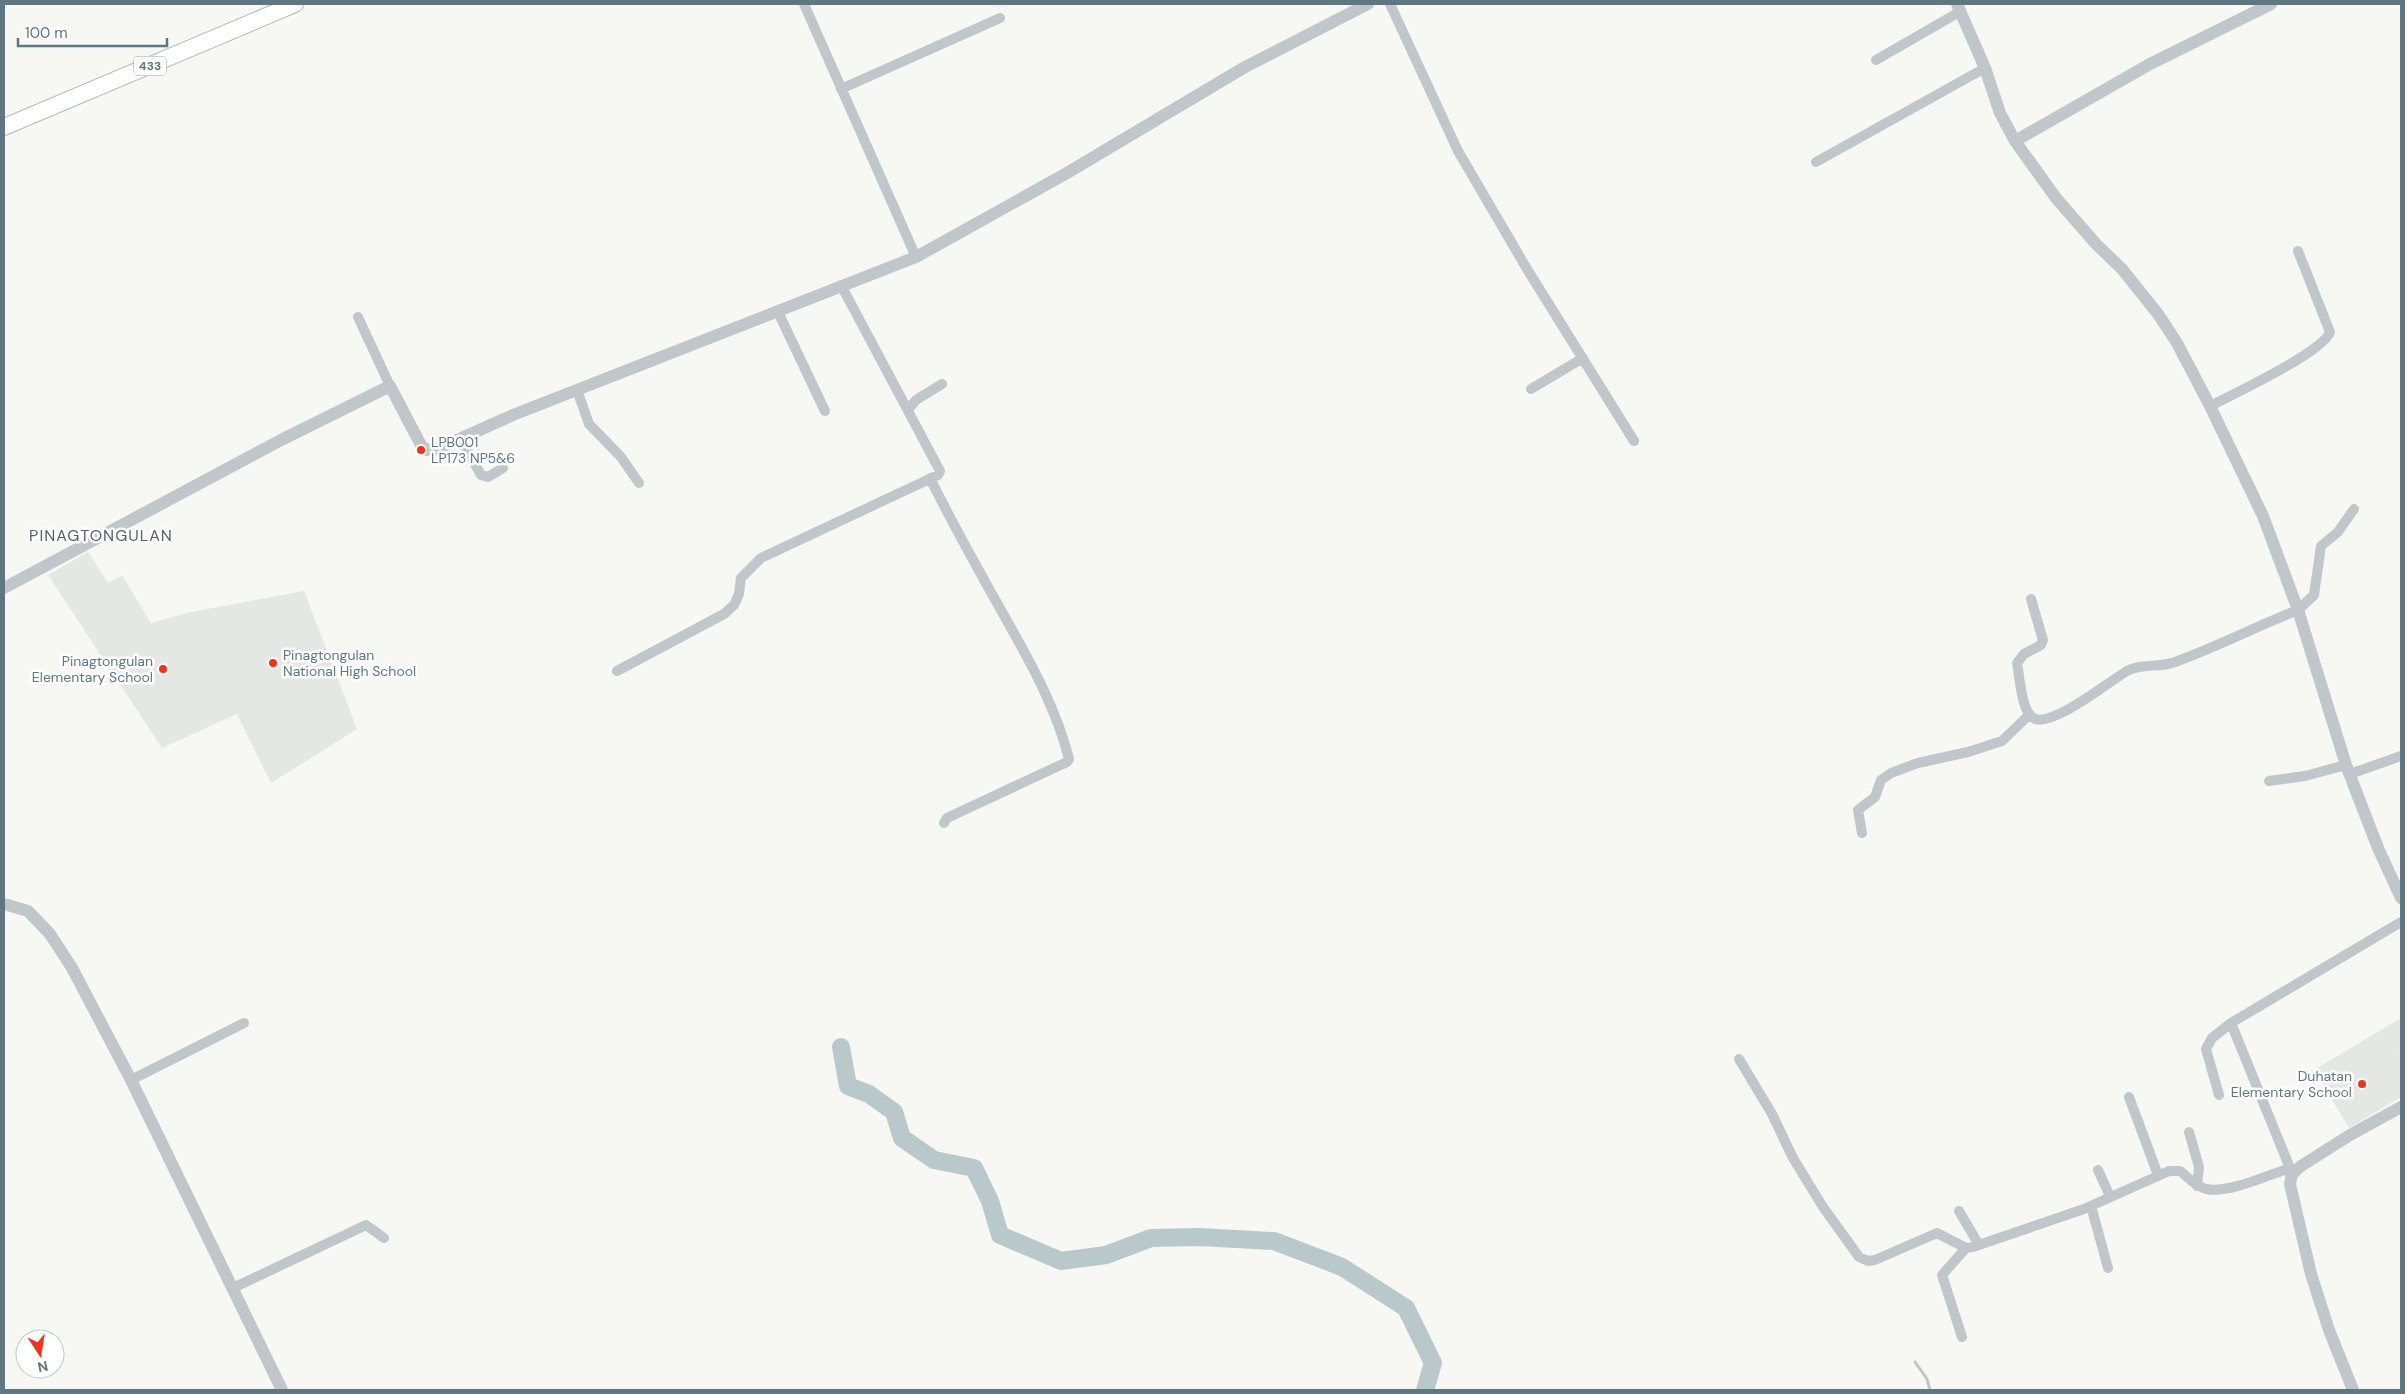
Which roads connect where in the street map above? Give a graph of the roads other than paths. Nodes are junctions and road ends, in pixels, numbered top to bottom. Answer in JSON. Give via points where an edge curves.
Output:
{"nodes":[{"id":1,"x":295,"y":4,"type":"edge"},
{"id":2,"x":804,"y":4,"type":"edge"},
{"id":3,"x":1368,"y":4,"type":"edge"},
{"id":4,"x":1390,"y":4,"type":"edge"},
{"id":5,"x":2271,"y":4,"type":"edge"},
{"id":6,"x":1959,"y":8,"type":"edge"},
{"id":7,"x":1000,"y":18,"type":"dead end"},
{"id":8,"x":1876,"y":60,"type":"dead end"},
{"id":9,"x":1985,"y":68,"type":"junction"},
{"id":10,"x":840,"y":89,"type":"junction"},
{"id":11,"x":4,"y":127,"type":"edge"},
{"id":12,"x":2015,"y":141,"type":"junction"},
{"id":13,"x":1816,"y":162,"type":"dead end"},
{"id":14,"x":2298,"y":251,"type":"dead end"},
{"id":15,"x":916,"y":256,"type":"junction"},
{"id":16,"x":840,"y":285,"type":"junction"},
{"id":17,"x":778,"y":312,"type":"junction"},
{"id":18,"x":358,"y":317,"type":"dead end"},
{"id":19,"x":1582,"y":358,"type":"junction"},
{"id":20,"x":942,"y":384,"type":"dead end"},
{"id":21,"x":390,"y":386,"type":"junction"},
{"id":22,"x":1531,"y":389,"type":"dead end"},
{"id":23,"x":577,"y":390,"type":"junction"},
{"id":24,"x":2210,"y":406,"type":"junction"},
{"id":25,"x":908,"y":410,"type":"junction"},
{"id":26,"x":826,"y":411,"type":"dead end"},
{"id":27,"x":461,"y":438,"type":"junction"},
{"id":28,"x":1634,"y":441,"type":"dead end"},
{"id":29,"x":503,"y":468,"type":"dead end"},
{"id":30,"x":930,"y":478,"type":"junction"},
{"id":31,"x":639,"y":483,"type":"dead end"},
{"id":32,"x":2354,"y":508,"type":"dead end"},
{"id":33,"x":4,"y":588,"type":"edge"},
{"id":34,"x":2030,"y":600,"type":"dead end"},
{"id":35,"x":2298,"y":610,"type":"junction"},
{"id":36,"x":617,"y":671,"type":"dead end"},
{"id":37,"x":2029,"y":715,"type":"junction"},
{"id":38,"x":2401,"y":756,"type":"edge"},
{"id":39,"x":2348,"y":769,"type":"junction"},
{"id":40,"x":2268,"y":781,"type":"dead end"},
{"id":41,"x":944,"y":823,"type":"dead end"},
{"id":42,"x":1862,"y":833,"type":"dead end"},
{"id":43,"x":2401,"y":898,"type":"edge"},
{"id":44,"x":4,"y":904,"type":"edge"},
{"id":45,"x":2401,"y":922,"type":"edge"},
{"id":46,"x":244,"y":1023,"type":"dead end"},
{"id":47,"x":2231,"y":1023,"type":"junction"},
{"id":48,"x":1739,"y":1059,"type":"dead end"},
{"id":49,"x":132,"y":1080,"type":"junction"},
{"id":50,"x":2219,"y":1095,"type":"dead end"},
{"id":51,"x":2129,"y":1097,"type":"dead end"},
{"id":52,"x":2401,"y":1107,"type":"edge"},
{"id":53,"x":2189,"y":1132,"type":"dead end"},
{"id":54,"x":2098,"y":1170,"type":"dead end"},
{"id":55,"x":2291,"y":1171,"type":"junction"},
{"id":56,"x":2158,"y":1175,"type":"junction"},
{"id":57,"x":2197,"y":1186,"type":"junction"},
{"id":58,"x":2110,"y":1196,"type":"junction"},
{"id":59,"x":2091,"y":1206,"type":"junction"},
{"id":60,"x":1959,"y":1211,"type":"dead end"},
{"id":61,"x":384,"y":1238,"type":"dead end"},
{"id":62,"x":1979,"y":1245,"type":"junction"},
{"id":63,"x":1966,"y":1248,"type":"junction"},
{"id":64,"x":2108,"y":1268,"type":"dead end"},
{"id":65,"x":233,"y":1288,"type":"junction"},
{"id":66,"x":1962,"y":1337,"type":"dead end"},
{"id":67,"x":282,"y":1390,"type":"edge"},
{"id":68,"x":2353,"y":1390,"type":"edge"}],
"edges":[{"from":1,"to":11,"type":"main road","number":"433"},
{"from":2,"to":10,"type":"street"},
{"from":3,"to":15,"type":"street","via":[[1245,67],[1067,173]]},
{"from":4,"to":19,"type":"street","via":[[1458,152]]},
{"from":5,"to":12,"type":"street","via":[[2150,64]]},
{"from":6,"to":8,"type":"street"},
{"from":6,"to":9,"type":"street"},
{"from":7,"to":10,"type":"street"},
{"from":9,"to":12,"type":"street","via":[[2000,114]]},
{"from":9,"to":13,"type":"street"},
{"from":10,"to":15,"type":"street"},
{"from":12,"to":24,"type":"street","via":[[2056,198],[2122,269],[2158,314]]},
{"from":14,"to":24,"type":"street","via":[[2330,332],[2328,338],[2310,353]]},
{"from":15,"to":16,"type":"street"},
{"from":16,"to":17,"type":"street"},
{"from":16,"to":25,"type":"street"},
{"from":17,"to":23,"type":"street"},
{"from":17,"to":26,"type":"street"},
{"from":18,"to":21,"type":"street"},
{"from":19,"to":22,"type":"street"},
{"from":19,"to":28,"type":"street"},
{"from":20,"to":25,"type":"street","via":[[916,400]]},
{"from":21,"to":27,"type":"street","via":[[422,447],[432,450]]},
{"from":21,"to":33,"type":"street","via":[[281,440]]},
{"from":23,"to":27,"type":"street"},
{"from":23,"to":31,"type":"street","via":[[589,424],[621,457]]},
{"from":24,"to":35,"type":"street","via":[[2263,516]]},
{"from":25,"to":30,"type":"street","via":[[940,468],[938,475]]},
{"from":27,"to":29,"type":"street","via":[[481,475],[488,477]]},
{"from":30,"to":36,"type":"street","via":[[761,558],[741,578],[734,606],[724,614]]},
{"from":30,"to":41,"type":"street","via":[[1050,703],[1069,758],[1039,776],[947,818]]},
{"from":32,"to":35,"type":"street","via":[[2338,532],[2321,546],[2314,596]]},
{"from":34,"to":37,"type":"street","via":[[2043,640],[2017,663],[2024,706]]},
{"from":35,"to":37,"type":"street","via":[[2174,662],[2128,671],[2048,720]]},
{"from":35,"to":39,"type":"street"},
{"from":37,"to":42,"type":"street","via":[[2002,741],[1918,763],[1881,780],[1874,798],[1858,810]]},
{"from":38,"to":39,"type":"street"},
{"from":39,"to":40,"type":"street"},
{"from":39,"to":43,"type":"street"},
{"from":44,"to":49,"type":"street","via":[[28,911],[50,934],[72,968]]},
{"from":45,"to":47,"type":"street"},
{"from":46,"to":49,"type":"street"},
{"from":47,"to":50,"type":"street","via":[[2212,1038],[2206,1049]]},
{"from":47,"to":55,"type":"street"},
{"from":48,"to":63,"type":"street","via":[[1772,1114],[1793,1158],[1859,1256],[1868,1261],[1875,1260],[1937,1233]]},
{"from":49,"to":65,"type":"street"},
{"from":51,"to":56,"type":"street"},
{"from":52,"to":55,"type":"street"},
{"from":53,"to":57,"type":"street","via":[[2199,1167]]},
{"from":54,"to":58,"type":"street"},
{"from":55,"to":57,"type":"street","via":[[2232,1187],[2207,1189]]},
{"from":55,"to":68,"type":"street","via":[[2292,1198],[2311,1274]]},
{"from":56,"to":57,"type":"street","via":[[2180,1171]]},
{"from":56,"to":58,"type":"street"},
{"from":58,"to":59,"type":"street"},
{"from":59,"to":62,"type":"street"},
{"from":59,"to":64,"type":"street"},
{"from":60,"to":62,"type":"street"},
{"from":61,"to":65,"type":"street","via":[[366,1225]]},
{"from":62,"to":63,"type":"street"},
{"from":63,"to":66,"type":"street","via":[[1942,1275]]},
{"from":65,"to":67,"type":"street"}]}
